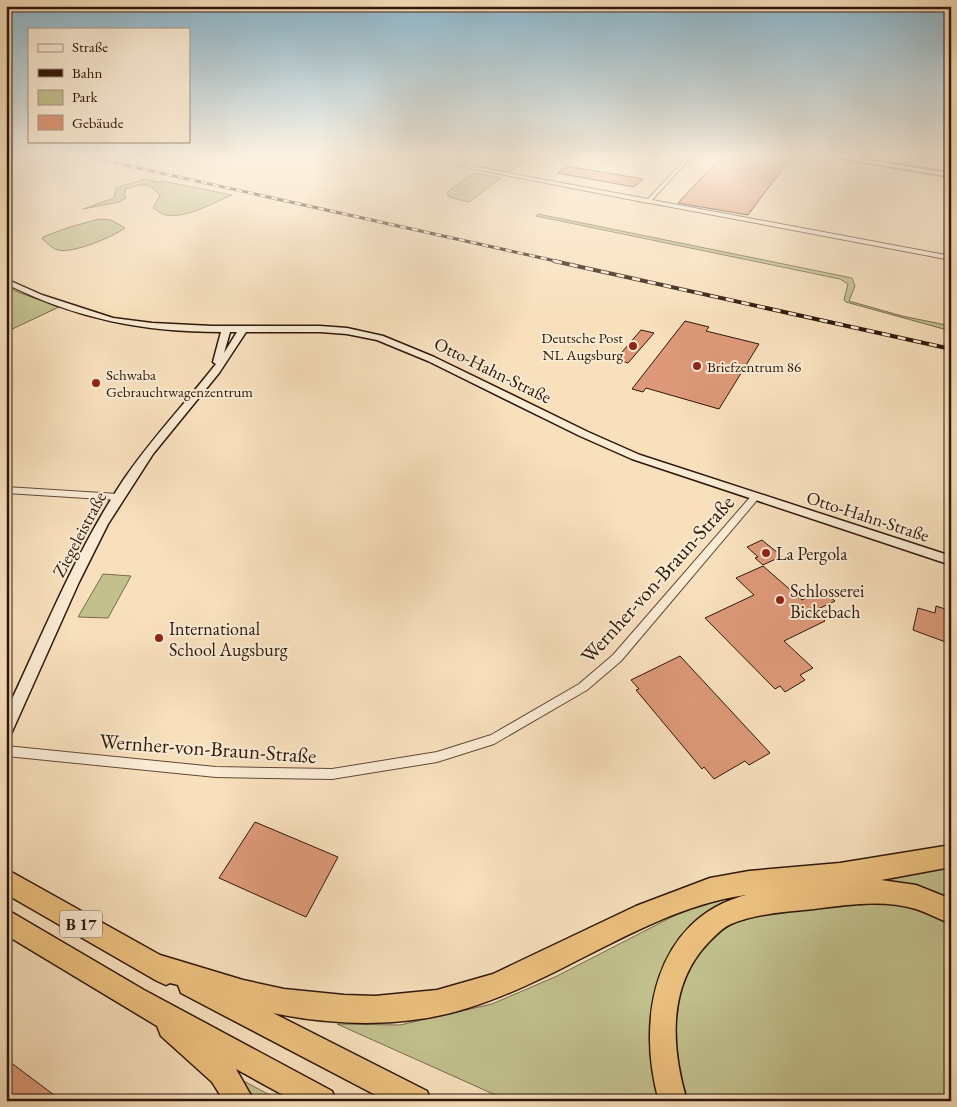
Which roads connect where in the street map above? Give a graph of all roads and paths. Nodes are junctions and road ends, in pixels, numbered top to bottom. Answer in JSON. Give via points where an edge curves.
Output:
{"nodes":[{"id":1,"x":679,"y":208,"type":"edge"},
{"id":2,"x":951,"y":258,"type":"edge"},
{"id":3,"x":6,"y":281,"type":"edge"},
{"id":4,"x":227,"y":329,"type":"junction"},
{"id":5,"x":242,"y":330,"type":"junction"},
{"id":6,"x":214,"y":374,"type":"junction"},
{"id":7,"x":6,"y":490,"type":"edge"},
{"id":8,"x":118,"y":497,"type":"junction"},
{"id":9,"x":755,"y":497,"type":"junction"},
{"id":10,"x":951,"y":561,"type":"edge"},
{"id":11,"x":6,"y":730,"type":"edge"},
{"id":12,"x":6,"y":751,"type":"edge"},
{"id":13,"x":951,"y":856,"type":"edge"},
{"id":14,"x":6,"y":881,"type":"edge"},
{"id":15,"x":951,"y":912,"type":"edge"},
{"id":16,"x":6,"y":921,"type":"edge"},
{"id":17,"x":156,"y":966,"type":"junction"},
{"id":18,"x":135,"y":999,"type":"junction"},
{"id":19,"x":240,"y":1101,"type":"edge"},
{"id":20,"x":322,"y":1101,"type":"edge"},
{"id":21,"x":417,"y":1101,"type":"edge"},
{"id":22,"x":673,"y":1101,"type":"edge"}],
"edges":[{"from":1,"to":2,"type":"street"},
{"from":3,"to":4,"type":"street","name":"Otto-Hahn-Straße","via":[[39,297],[112,320]]},
{"from":4,"to":5,"type":"street","name":"Otto-Hahn-Straße"},
{"from":4,"to":6,"type":"street","name":"Ziegeleistraße"},
{"from":5,"to":6,"type":"street","name":"Ziegeleistraße"},
{"from":5,"to":9,"type":"street","name":"Otto-Hahn-Straße","via":[[320,329],[392,342],[602,443]]},
{"from":6,"to":8,"type":"street","name":"Ziegeleistraße","via":[[154,444]]},
{"from":7,"to":8,"type":"street"},
{"from":8,"to":11,"type":"street","name":"Ziegeleistraße","via":[[81,562]]},
{"from":9,"to":10,"type":"street","name":"Otto-Hahn-Straße"},
{"from":9,"to":12,"type":"street","name":"Wernher-von-Braun-Straße","via":[[617,658],[583,688],[494,739],[437,757],[332,774],[216,772]]},
{"from":13,"to":17,"type":"highway","via":[[858,872],[743,883],[699,893],[658,908],[492,988],[443,1001],[391,1009],[334,1008],[257,996]]},
{"from":14,"to":17,"type":"highway","number":"B 17"},
{"from":15,"to":22,"type":"highway","via":[[933,902],[900,892],[868,890],[749,907],[720,916],[698,934],[680,958],[669,985],[663,1022],[664,1059]]},
{"from":16,"to":18,"type":"highway","number":"B 17"},
{"from":17,"to":21,"type":"highway"},
{"from":18,"to":19,"type":"highway","via":[[222,1072]]},
{"from":18,"to":20,"type":"highway"}]}
